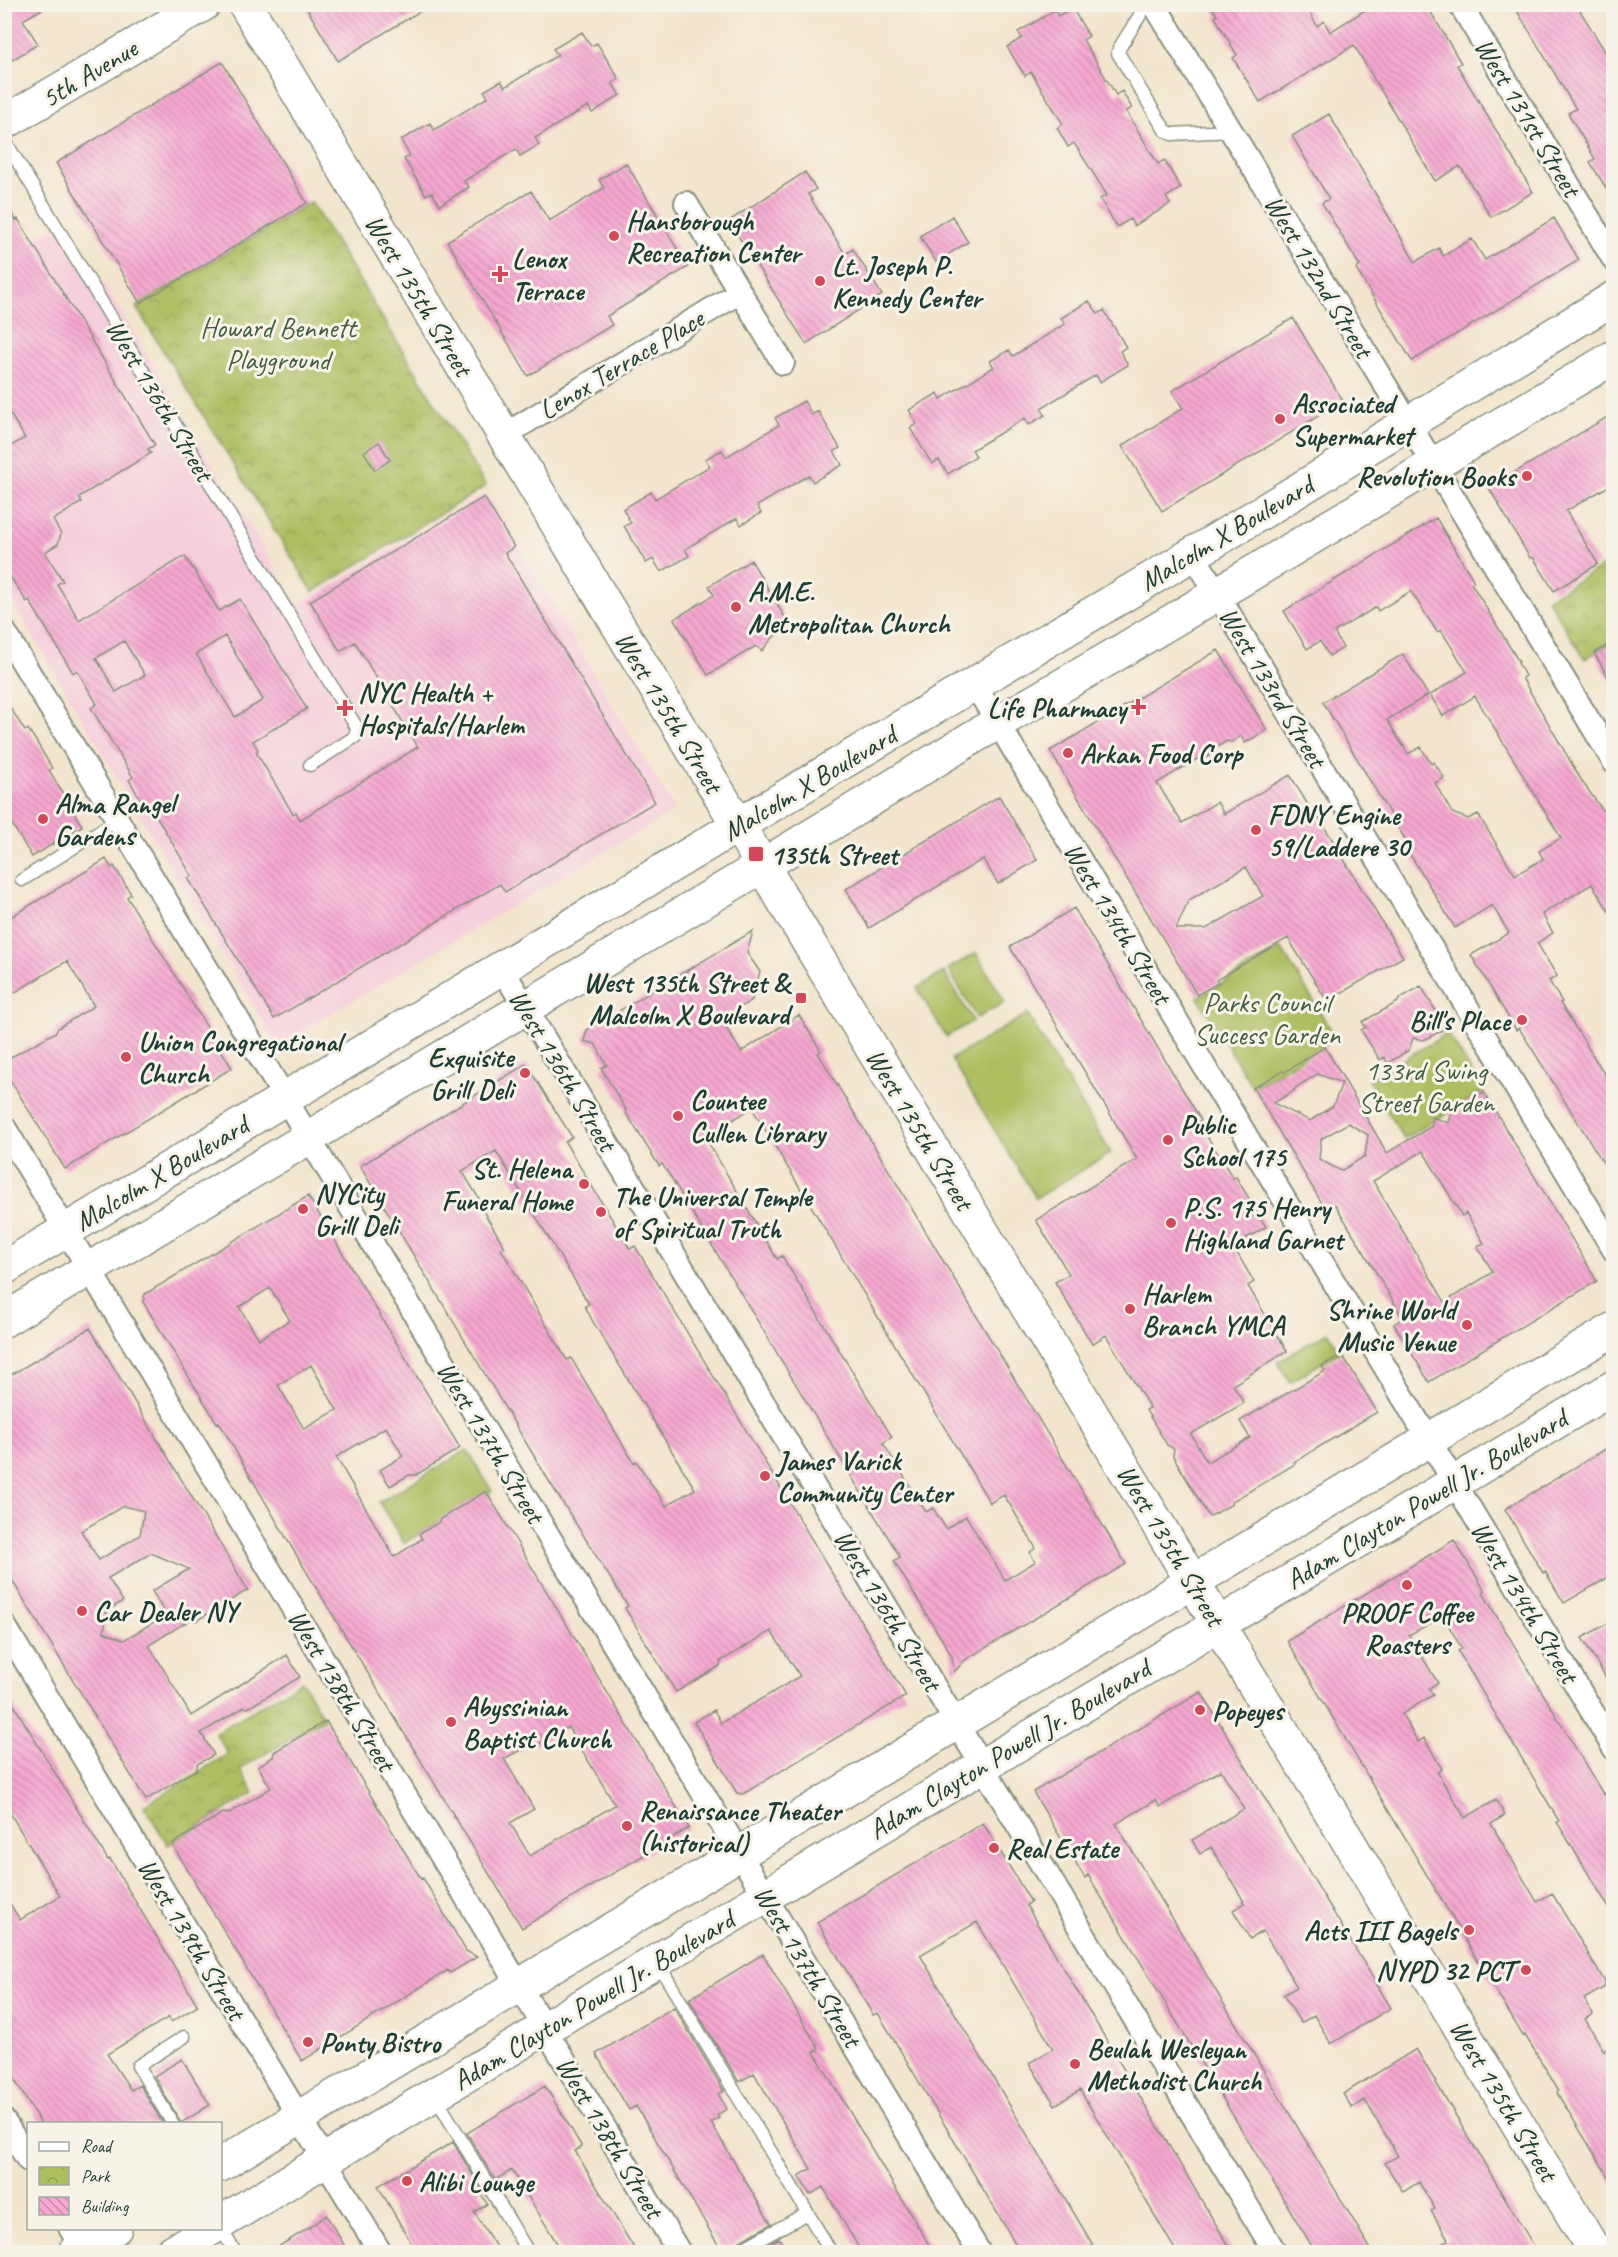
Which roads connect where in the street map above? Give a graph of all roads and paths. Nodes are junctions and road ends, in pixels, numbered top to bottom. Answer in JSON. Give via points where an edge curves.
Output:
{"nodes":[{"id":1,"x":204,"y":4,"type":"edge"},
{"id":2,"x":244,"y":4,"type":"edge"},
{"id":3,"x":1147,"y":4,"type":"edge"},
{"id":4,"x":1154,"y":4,"type":"edge"},
{"id":5,"x":1460,"y":4,"type":"edge"},
{"id":6,"x":4,"y":123,"type":"edge"},
{"id":7,"x":1231,"y":131,"type":"junction"},
{"id":8,"x":4,"y":139,"type":"edge"},
{"id":9,"x":686,"y":202,"type":"dead end"},
{"id":10,"x":1614,"y":260,"type":"edge"},
{"id":11,"x":740,"y":292,"type":"junction"},
{"id":12,"x":1614,"y":298,"type":"edge"},
{"id":13,"x":1614,"y":357,"type":"edge"},
{"id":14,"x":783,"y":363,"type":"dead end"},
{"id":15,"x":1407,"y":422,"type":"junction"},
{"id":16,"x":503,"y":436,"type":"junction"},
{"id":17,"x":1432,"y":464,"type":"junction"},
{"id":18,"x":1193,"y":554,"type":"junction"},
{"id":19,"x":1217,"y":594,"type":"junction"},
{"id":20,"x":4,"y":632,"type":"edge"},
{"id":21,"x":975,"y":685,"type":"junction"},
{"id":22,"x":998,"y":724,"type":"junction"},
{"id":23,"x":1614,"y":762,"type":"edge"},
{"id":24,"x":310,"y":765,"type":"dead end"},
{"id":25,"x":117,"y":820,"type":"junction"},
{"id":26,"x":737,"y":825,"type":"junction"},
{"id":27,"x":762,"y":866,"type":"junction"},
{"id":28,"x":22,"y":880,"type":"dead end"},
{"id":29,"x":501,"y":967,"type":"junction"},
{"id":30,"x":525,"y":1008,"type":"junction"},
{"id":31,"x":283,"y":1098,"type":"junction"},
{"id":32,"x":4,"y":1126,"type":"edge"},
{"id":33,"x":308,"y":1138,"type":"junction"},
{"id":34,"x":66,"y":1230,"type":"junction"},
{"id":35,"x":1614,"y":1250,"type":"edge"},
{"id":36,"x":4,"y":1268,"type":"edge"},
{"id":37,"x":90,"y":1269,"type":"junction"},
{"id":38,"x":4,"y":1320,"type":"edge"},
{"id":39,"x":1614,"y":1329,"type":"edge"},
{"id":40,"x":1614,"y":1387,"type":"edge"},
{"id":41,"x":1429,"y":1440,"type":"junction"},
{"id":42,"x":1453,"y":1482,"type":"junction"},
{"id":43,"x":1192,"y":1581,"type":"junction"},
{"id":44,"x":1218,"y":1624,"type":"junction"},
{"id":45,"x":4,"y":1625,"type":"edge"},
{"id":46,"x":957,"y":1723,"type":"junction"},
{"id":47,"x":1614,"y":1748,"type":"edge"},
{"id":48,"x":982,"y":1765,"type":"junction"},
{"id":49,"x":740,"y":1852,"type":"junction"},
{"id":50,"x":765,"y":1896,"type":"junction"},
{"id":51,"x":657,"y":1961,"type":"junction"},
{"id":52,"x":519,"y":1985,"type":"junction"},
{"id":53,"x":545,"y":2029,"type":"junction"},
{"id":54,"x":184,"y":2037,"type":"dead end"},
{"id":55,"x":435,"y":2096,"type":"junction"},
{"id":56,"x":299,"y":2118,"type":"junction"},
{"id":57,"x":4,"y":2121,"type":"edge"},
{"id":58,"x":172,"y":2122,"type":"edge"},
{"id":59,"x":27,"y":2158,"type":"edge"},
{"id":60,"x":325,"y":2161,"type":"junction"},
{"id":61,"x":222,"y":2164,"type":"edge"},
{"id":62,"x":807,"y":2213,"type":"junction"},
{"id":63,"x":222,"y":2224,"type":"edge"},
{"id":64,"x":222,"y":2229,"type":"edge"},
{"id":65,"x":113,"y":2230,"type":"edge"},
{"id":66,"x":210,"y":2230,"type":"edge"},
{"id":67,"x":78,"y":2245,"type":"edge"},
{"id":68,"x":172,"y":2253,"type":"edge"},
{"id":69,"x":235,"y":2253,"type":"edge"},
{"id":70,"x":380,"y":2253,"type":"edge"},
{"id":71,"x":528,"y":2253,"type":"edge"},
{"id":72,"x":679,"y":2253,"type":"edge"},
{"id":73,"x":737,"y":2253,"type":"edge"},
{"id":74,"x":831,"y":2253,"type":"edge"},
{"id":75,"x":979,"y":2253,"type":"edge"},
{"id":76,"x":1275,"y":2253,"type":"edge"},
{"id":77,"x":1595,"y":2253,"type":"edge"}],
"edges":[{"from":1,"to":6,"type":"main road","name":"5th Avenue"},
{"from":2,"to":16,"type":"main road","name":"West 135th Street"},
{"from":3,"to":7,"type":"lane","via":[[1118,53],[1164,130],[1172,134]]},
{"from":4,"to":7,"type":"street","name":"West 132nd Street"},
{"from":5,"to":10,"type":"street","name":"West 131st Street"},
{"from":7,"to":15,"type":"street","name":"West 132nd Street"},
{"from":8,"to":24,"type":"lane","name":"West 136th Street","via":[[357,728],[355,737]]},
{"from":9,"to":11,"type":"street"},
{"from":11,"to":14,"type":"street"},
{"from":11,"to":16,"type":"street","name":"Lenox Terrace Place"},
{"from":12,"to":15,"type":"main road","name":"Malcolm X Boulevard"},
{"from":13,"to":17,"type":"main road","name":"Malcolm X Boulevard"},
{"from":15,"to":17,"type":"street","name":"West 132nd Street"},
{"from":15,"to":18,"type":"main road","name":"Malcolm X Boulevard"},
{"from":16,"to":26,"type":"main road","name":"West 135th Street"},
{"from":17,"to":19,"type":"main road","name":"Malcolm X Boulevard"},
{"from":17,"to":23,"type":"street","name":"West 132nd Street"},
{"from":18,"to":19,"type":"street","name":"West 133rd Street"},
{"from":18,"to":21,"type":"main road","name":"Malcolm X Boulevard"},
{"from":19,"to":22,"type":"main road","name":"Malcolm X Boulevard"},
{"from":19,"to":35,"type":"street","name":"West 133rd Street"},
{"from":20,"to":25,"type":"street","name":"West 137th Street"},
{"from":21,"to":22,"type":"street","name":"West 134th Street"},
{"from":21,"to":26,"type":"main road","name":"Malcolm X Boulevard"},
{"from":22,"to":27,"type":"main road","name":"Malcolm X Boulevard"},
{"from":22,"to":41,"type":"street","name":"West 134th Street"},
{"from":25,"to":28,"type":"lane"},
{"from":25,"to":31,"type":"street","name":"West 137th Street"},
{"from":26,"to":27,"type":"main road","name":"West 135th Street"},
{"from":26,"to":29,"type":"main road","name":"Malcolm X Boulevard"},
{"from":27,"to":30,"type":"main road","name":"Malcolm X Boulevard"},
{"from":27,"to":43,"type":"main road","name":"West 135th Street"},
{"from":29,"to":30,"type":"street","name":"West 136th Street"},
{"from":29,"to":31,"type":"main road","name":"Malcolm X Boulevard"},
{"from":30,"to":33,"type":"main road","name":"Malcolm X Boulevard"},
{"from":30,"to":46,"type":"street","name":"West 136th Street"},
{"from":31,"to":33,"type":"street","name":"West 137th Street"},
{"from":31,"to":34,"type":"main road","name":"Malcolm X Boulevard"},
{"from":32,"to":34,"type":"street","name":"West 138th Street"},
{"from":33,"to":37,"type":"main road","name":"Malcolm X Boulevard"},
{"from":33,"to":49,"type":"street","name":"West 137th Street"},
{"from":34,"to":36,"type":"main road","name":"Malcolm X Boulevard"},
{"from":34,"to":37,"type":"street","name":"West 138th Street"},
{"from":37,"to":38,"type":"main road","name":"Malcolm X Boulevard"},
{"from":37,"to":52,"type":"street","name":"West 138th Street"},
{"from":39,"to":41,"type":"main road","name":"Adam Clayton Powell Jr. Boulevard"},
{"from":40,"to":42,"type":"main road","name":"Adam Clayton Powell Jr. Boulevard"},
{"from":41,"to":42,"type":"street","name":"West 134th Street"},
{"from":41,"to":43,"type":"main road","name":"Adam Clayton Powell Jr. Boulevard"},
{"from":42,"to":44,"type":"main road","name":"Adam Clayton Powell Jr. Boulevard"},
{"from":42,"to":47,"type":"street","name":"West 134th Street"},
{"from":43,"to":44,"type":"main road","name":"West 135th Street"},
{"from":43,"to":46,"type":"main road","name":"Adam Clayton Powell Jr. Boulevard"},
{"from":44,"to":48,"type":"main road","name":"Adam Clayton Powell Jr. Boulevard"},
{"from":44,"to":77,"type":"main road","name":"West 135th Street"},
{"from":45,"to":56,"type":"street","name":"West 139th Street"},
{"from":46,"to":48,"type":"street","name":"West 136th Street"},
{"from":46,"to":49,"type":"main road","name":"Adam Clayton Powell Jr. Boulevard"},
{"from":48,"to":50,"type":"main road","name":"Adam Clayton Powell Jr. Boulevard"},
{"from":48,"to":76,"type":"street","name":"West 136th Street"},
{"from":49,"to":50,"type":"street","name":"West 137th Street"},
{"from":49,"to":52,"type":"main road","name":"Adam Clayton Powell Jr. Boulevard"},
{"from":50,"to":51,"type":"main road","name":"Adam Clayton Powell Jr. Boulevard"},
{"from":50,"to":75,"type":"street","name":"West 137th Street"},
{"from":51,"to":53,"type":"main road","name":"Adam Clayton Powell Jr. Boulevard"},
{"from":51,"to":62,"type":"lane"},
{"from":52,"to":53,"type":"street","name":"West 138th Street"},
{"from":52,"to":56,"type":"main road","name":"Adam Clayton Powell Jr. Boulevard"},
{"from":53,"to":55,"type":"main road","name":"Adam Clayton Powell Jr. Boulevard"},
{"from":53,"to":72,"type":"street","name":"West 138th Street"},
{"from":54,"to":58,"type":"lane","via":[[138,2066]]},
{"from":55,"to":60,"type":"main road","name":"Adam Clayton Powell Jr. Boulevard"},
{"from":55,"to":71,"type":"lane"},
{"from":56,"to":60,"type":"street","name":"West 139th Street"},
{"from":56,"to":61,"type":"main road","name":"Adam Clayton Powell Jr. Boulevard"},
{"from":57,"to":59,"type":"street"},
{"from":60,"to":63,"type":"main road","name":"Adam Clayton Powell Jr. Boulevard"},
{"from":60,"to":70,"type":"street","name":"West 139th Street"},
{"from":62,"to":73,"type":"lane"},
{"from":62,"to":74,"type":"lane"},
{"from":64,"to":69,"type":"lane"},
{"from":65,"to":67,"type":"main road"},
{"from":66,"to":68,"type":"main road"}]}
